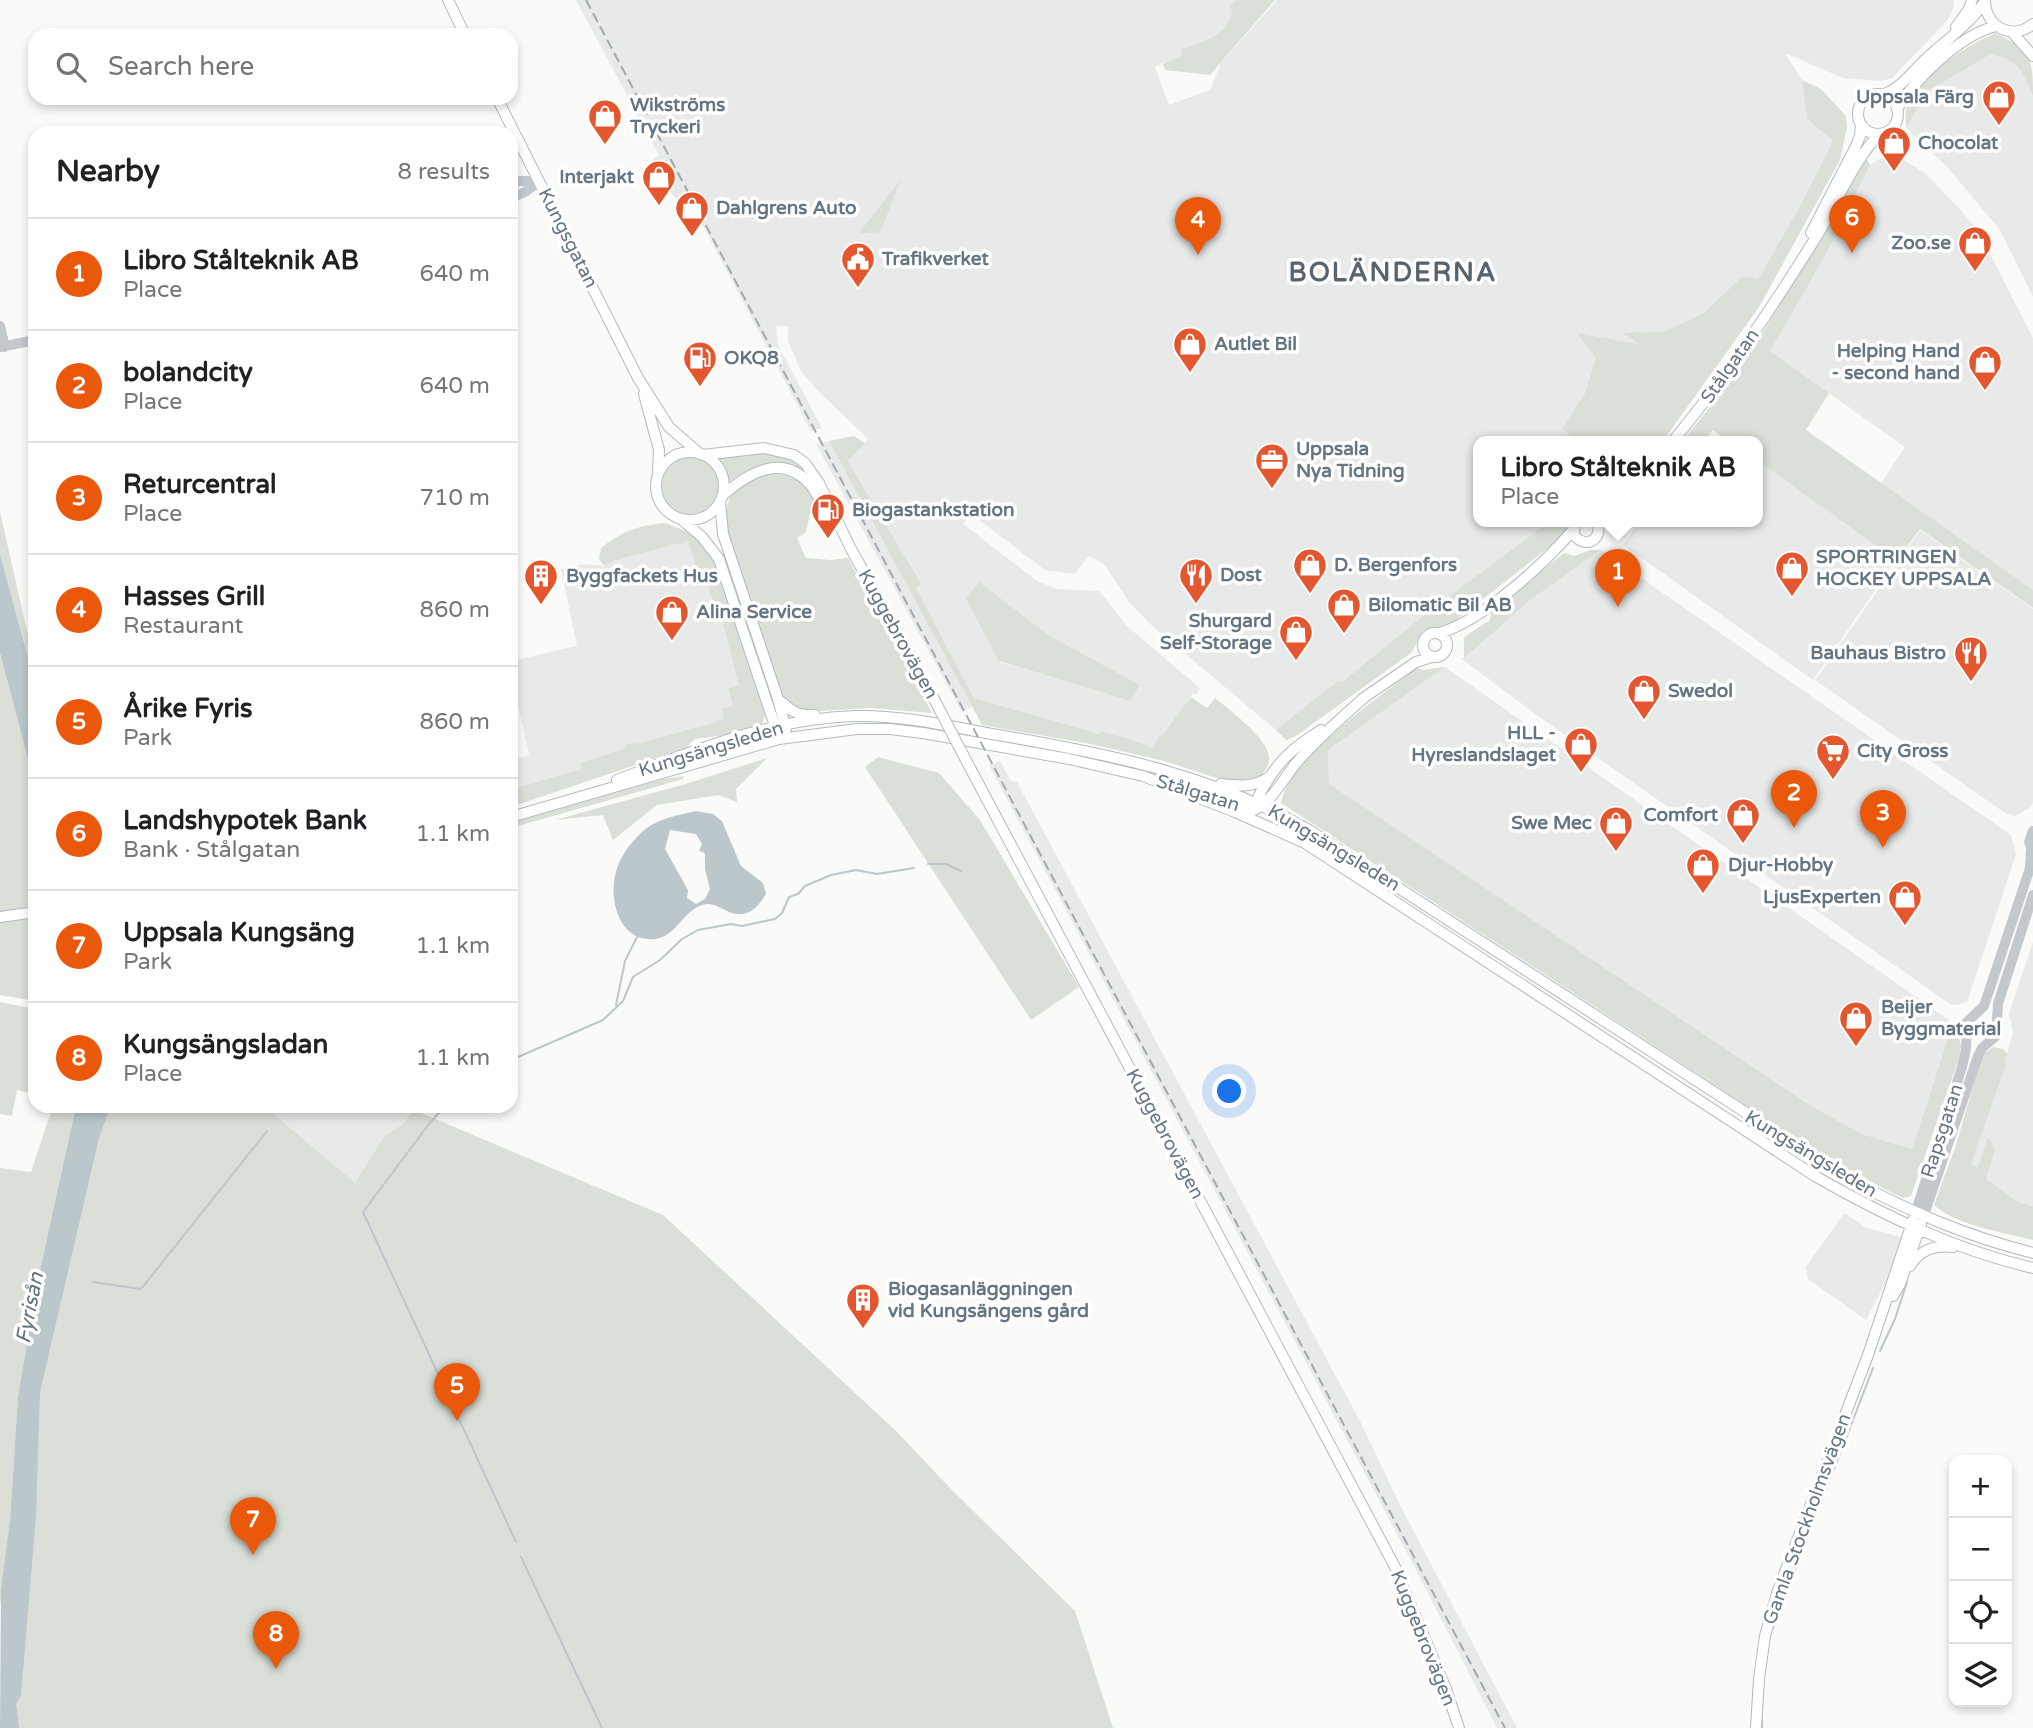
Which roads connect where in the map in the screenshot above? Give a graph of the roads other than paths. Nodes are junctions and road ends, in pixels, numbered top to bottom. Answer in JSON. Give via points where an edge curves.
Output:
{"nodes":[{"id":1,"x":448,"y":0,"type":"edge"},
{"id":2,"x":1972,"y":0,"type":"edge"},
{"id":3,"x":1985,"y":1,"type":"edge"},
{"id":4,"x":2033,"y":24,"type":"edge"},
{"id":5,"x":1996,"y":26,"type":"junction"},
{"id":6,"x":462,"y":28,"type":"edge"},
{"id":7,"x":2012,"y":32,"type":"junction"},
{"id":8,"x":1944,"y":42,"type":"junction"},
{"id":9,"x":2033,"y":56,"type":"edge"},
{"id":10,"x":1883,"y":95,"type":"junction"},
{"id":11,"x":501,"y":105,"type":"edge"},
{"id":12,"x":1897,"y":109,"type":"junction"},
{"id":13,"x":1861,"y":125,"type":"junction"},
{"id":14,"x":511,"y":126,"type":"edge"},
{"id":15,"x":1880,"y":134,"type":"junction"},
{"id":16,"x":518,"y":140,"type":"edge"},
{"id":17,"x":518,"y":181,"type":"edge"},
{"id":18,"x":539,"y":181,"type":"junction"},
{"id":19,"x":518,"y":195,"type":"edge"},
{"id":20,"x":1782,"y":288,"type":"junction"},
{"id":21,"x":0,"y":326,"type":"edge"},
{"id":22,"x":28,"y":342,"type":"edge"},
{"id":23,"x":2,"y":348,"type":"edge"},
{"id":24,"x":638,"y":378,"type":"junction"},
{"id":25,"x":1677,"y":436,"type":"edge"},
{"id":26,"x":702,"y":454,"type":"junction"},
{"id":27,"x":657,"y":475,"type":"junction"},
{"id":28,"x":721,"y":499,"type":"junction"},
{"id":29,"x":681,"y":519,"type":"junction"},
{"id":30,"x":1573,"y":527,"type":"edge"},
{"id":31,"x":1574,"y":527,"type":"edge"},
{"id":32,"x":1599,"y":527,"type":"edge"},
{"id":33,"x":1581,"y":542,"type":"junction"},
{"id":34,"x":851,"y":549,"type":"junction"},
{"id":35,"x":1548,"y":558,"type":"junction"},
{"id":36,"x":1481,"y":612,"type":"junction"},
{"id":37,"x":1439,"y":633,"type":"junction"},
{"id":38,"x":1423,"y":644,"type":"junction"},
{"id":39,"x":1448,"y":646,"type":"junction"},
{"id":40,"x":1432,"y":657,"type":"junction"},
{"id":41,"x":1392,"y":677,"type":"junction"},
{"id":42,"x":1365,"y":697,"type":"junction"},
{"id":43,"x":778,"y":699,"type":"junction"},
{"id":44,"x":855,"y":716,"type":"junction"},
{"id":45,"x":780,"y":726,"type":"junction"},
{"id":46,"x":783,"y":738,"type":"junction"},
{"id":47,"x":1271,"y":775,"type":"junction"},
{"id":48,"x":1143,"y":776,"type":"junction"},
{"id":49,"x":1195,"y":779,"type":"junction"},
{"id":50,"x":1276,"y":787,"type":"junction"},
{"id":51,"x":559,"y":802,"type":"junction"},
{"id":52,"x":1258,"y":806,"type":"junction"},
{"id":53,"x":518,"y":815,"type":"edge"},
{"id":54,"x":1258,"y":822,"type":"junction"},
{"id":55,"x":1309,"y":830,"type":"junction"},
{"id":56,"x":2033,"y":831,"type":"edge"},
{"id":57,"x":2032,"y":850,"type":"edge"},
{"id":58,"x":2033,"y":895,"type":"edge"},
{"id":59,"x":28,"y":913,"type":"edge"},
{"id":60,"x":0,"y":917,"type":"edge"},
{"id":61,"x":1975,"y":1014,"type":"junction"},
{"id":62,"x":1997,"y":1025,"type":"junction"},
{"id":63,"x":1967,"y":1036,"type":"junction"},
{"id":64,"x":1986,"y":1045,"type":"junction"},
{"id":65,"x":1919,"y":1216,"type":"junction"},
{"id":66,"x":1915,"y":1228,"type":"junction"},
{"id":67,"x":1963,"y":1247,"type":"junction"},
{"id":68,"x":2033,"y":1253,"type":"edge"},
{"id":69,"x":2033,"y":1268,"type":"edge"},
{"id":70,"x":1900,"y":1284,"type":"junction"},
{"id":71,"x":1882,"y":1316,"type":"junction"},
{"id":72,"x":1459,"y":1728,"type":"edge"},
{"id":73,"x":1756,"y":1728,"type":"edge"}],
"edges":[{"from":1,"to":6,"type":"main road"},
{"from":2,"to":8,"type":"main road"},
{"from":3,"to":5,"type":"main road"},
{"from":3,"to":8,"type":"main road","via":[[1972,19]]},
{"from":4,"to":7,"type":"main road"},
{"from":5,"to":7,"type":"main road"},
{"from":5,"to":12,"type":"main road","via":[[1946,55]]},
{"from":7,"to":9,"type":"main road"},
{"from":8,"to":10,"type":"main road","via":[[1898,87]]},
{"from":10,"to":12,"type":"main road"},
{"from":10,"to":13,"type":"main road","via":[[1863,100],[1858,112]]},
{"from":11,"to":14,"type":"main road","name":"Kungsgatan"},
{"from":12,"to":15,"type":"main road","via":[[1894,126]]},
{"from":13,"to":15,"type":"main road"},
{"from":13,"to":20,"type":"main road","name":"Stålgatan","via":[[1855,148]]},
{"from":15,"to":20,"type":"main road","name":"Stålgatan","via":[[1864,152]]},
{"from":16,"to":18,"type":"main road","name":"Kungsgatan"},
{"from":17,"to":18,"type":"street"},
{"from":18,"to":19,"type":"street"},
{"from":18,"to":24,"type":"main road","name":"Kungsgatan"},
{"from":20,"to":25,"type":"main road","name":"Stålgatan","via":[[1717,386]]},
{"from":21,"to":23,"type":"street"},
{"from":22,"to":23,"type":"street"},
{"from":24,"to":26,"type":"main road","name":"Kungsgatan","via":[[669,427]]},
{"from":24,"to":27,"type":"main road","name":"Kungsgatan","via":[[658,442]]},
{"from":26,"to":27,"type":"main road","via":[[674,456]]},
{"from":26,"to":28,"type":"main road","via":[[720,471]]},
{"from":26,"to":34,"type":"main road","name":"Kuggebrovägen","via":[[764,447],[794,455],[819,483]]},
{"from":27,"to":29,"type":"main road","via":[[659,500]]},
{"from":28,"to":29,"type":"main road","via":[[700,518]]},
{"from":28,"to":34,"type":"main road","name":"Kuggebrovägen","via":[[741,480],[760,471],[778,468],[792,472],[809,484]]},
{"from":28,"to":43,"type":"main road","via":[[723,534]]},
{"from":29,"to":45,"type":"main road","via":[[719,559]]},
{"from":30,"to":35,"type":"main road"},
{"from":31,"to":33,"type":"main road"},
{"from":32,"to":33,"type":"main road","via":[[1595,540]]},
{"from":33,"to":35,"type":"main road"},
{"from":34,"to":72,"type":"main road","name":"Kuggebrovägen","bridge":true,"via":[[1395,1567]]},
{"from":35,"to":36,"type":"main road"},
{"from":36,"to":37,"type":"main road"},
{"from":36,"to":39,"type":"main road"},
{"from":37,"to":38,"type":"main road","via":[[1430,634]]},
{"from":37,"to":39,"type":"main road"},
{"from":38,"to":40,"type":"main road"},
{"from":38,"to":41,"type":"main road","name":"Stålgatan"},
{"from":39,"to":40,"type":"main road","via":[[1442,656]]},
{"from":40,"to":41,"type":"main road","name":"Stålgatan"},
{"from":41,"to":42,"type":"main road","name":"Stålgatan"},
{"from":42,"to":47,"type":"main road","name":"Stålgatan","via":[[1289,754]]},
{"from":42,"to":50,"type":"main road","name":"Stålgatan","via":[[1326,731]]},
{"from":43,"to":44,"type":"main road","via":[[798,715]]},
{"from":43,"to":45,"type":"main road"},
{"from":44,"to":45,"type":"main road","name":"Kungsängsleden"},
{"from":44,"to":49,"type":"main road","name":"Kungsängsleden","via":[[921,721],[1070,747]]},
{"from":45,"to":46,"type":"main road"},
{"from":45,"to":51,"type":"main road","name":"Kungsängsleden","via":[[703,748]]},
{"from":46,"to":48,"type":"main road","name":"Kungsängsleden","via":[[857,729],[923,733]]},
{"from":46,"to":51,"type":"main road","name":"Kungsängsleden"},
{"from":47,"to":49,"type":"main road","name":"Stålgatan","via":[[1248,786]]},
{"from":47,"to":52,"type":"main road","name":"Stålgatan"},
{"from":48,"to":52,"type":"main road","name":"Stålgatan"},
{"from":48,"to":54,"type":"main road","name":"Kungsängsleden"},
{"from":49,"to":52,"type":"main road","name":"Kungsängsleden"},
{"from":50,"to":52,"type":"main road","name":"Stålgatan"},
{"from":50,"to":55,"type":"main road","via":[[1276,805]]},
{"from":51,"to":53,"type":"main road","name":"Kungsängsleden"},
{"from":52,"to":54,"type":"main road","name":"Stålgatan"},
{"from":52,"to":55,"type":"main road","name":"Kungsängsleden"},
{"from":54,"to":66,"type":"main road","name":"Kungsängsleden","via":[[1357,876],[1815,1176]]},
{"from":55,"to":65,"type":"main road","name":"Kungsängsleden","via":[[1808,1155]]},
{"from":56,"to":57,"type":"street"},
{"from":57,"to":61,"type":"street","via":[[1984,1006]]},
{"from":58,"to":62,"type":"street","via":[[1998,1004]]},
{"from":59,"to":60,"type":"main road"},
{"from":61,"to":62,"type":"street","via":[[1990,1015]]},
{"from":61,"to":63,"type":"street","via":[[1967,1022]]},
{"from":62,"to":64,"type":"street","via":[[1996,1036]]},
{"from":63,"to":64,"type":"street"},
{"from":63,"to":65,"type":"street","name":"Rapsgatan"},
{"from":64,"to":65,"type":"street","name":"Rapsgatan"},
{"from":65,"to":66,"type":"main road","name":"Rapsgatan"},
{"from":65,"to":68,"type":"main road","name":"Kungsängsleden"},
{"from":66,"to":67,"type":"main road","name":"Kungsängsleden"},
{"from":66,"to":70,"type":"main road","name":"Gamla Stockholmsvägen"},
{"from":66,"to":71,"type":"main road","name":"Gamla Stockholmsvägen"},
{"from":67,"to":69,"type":"main road","name":"Kungsängsleden"},
{"from":67,"to":70,"type":"main road","via":[[1922,1252]]},
{"from":70,"to":71,"type":"main road","name":"Gamla Stockholmsvägen"},
{"from":71,"to":73,"type":"main road","name":"Gamla Stockholmsvägen","via":[[1777,1592],[1765,1636]]}]}
